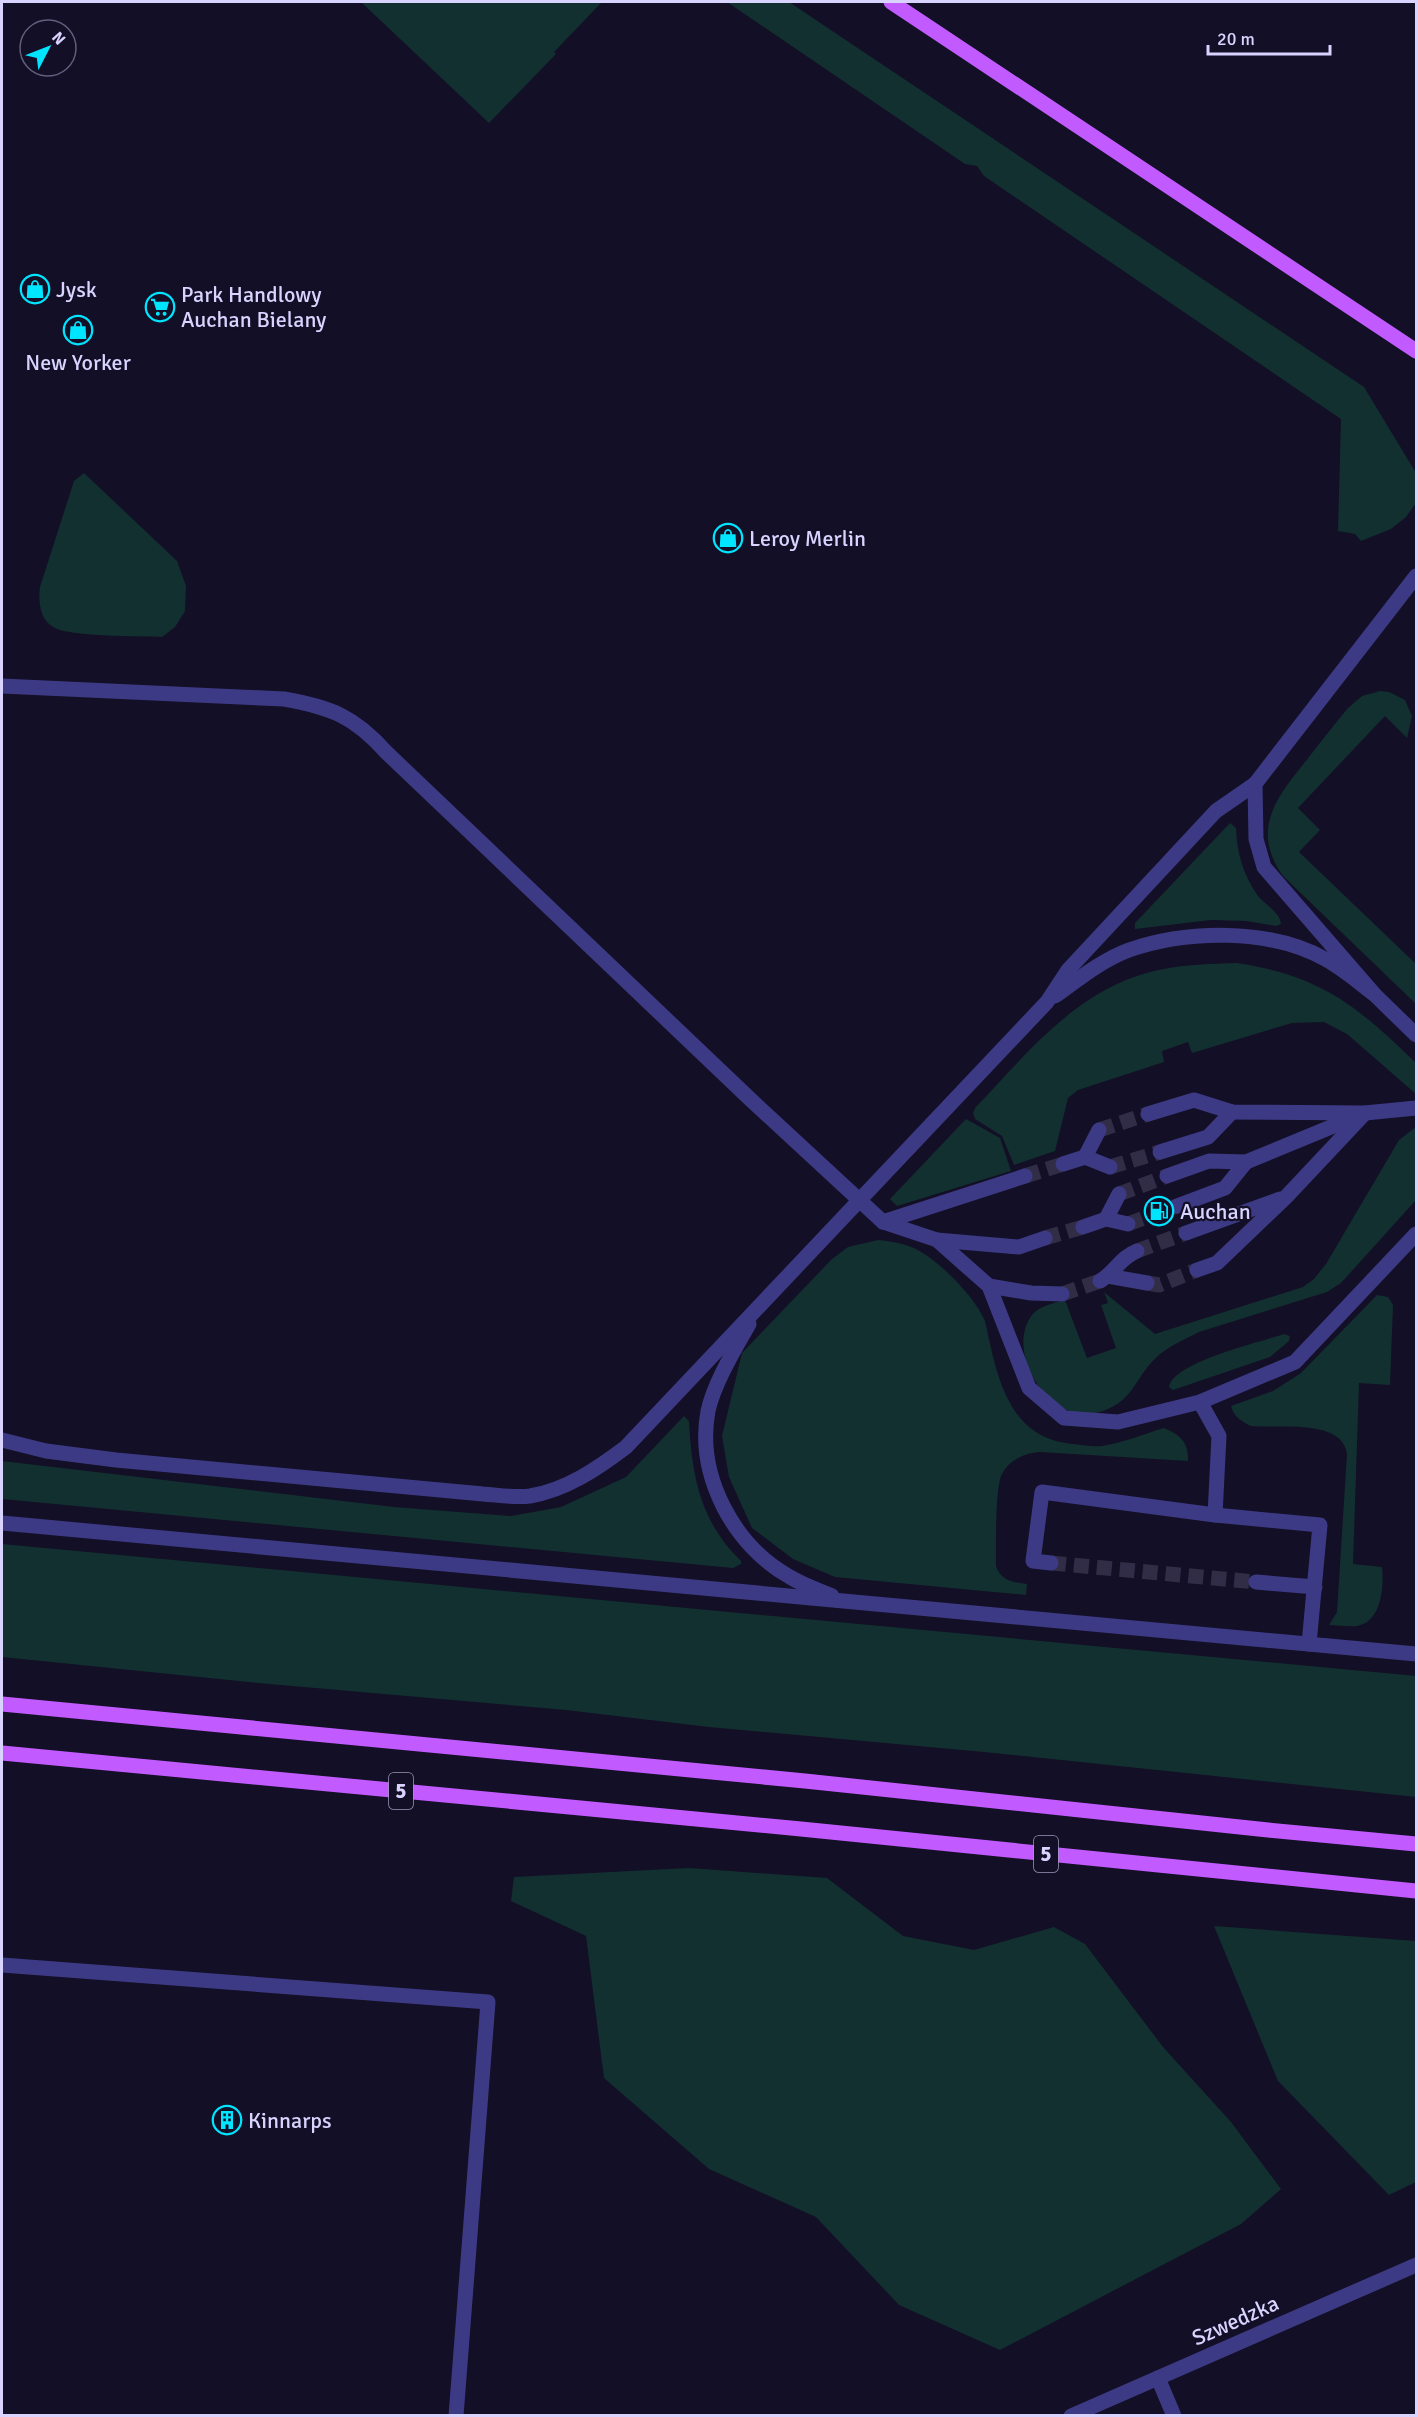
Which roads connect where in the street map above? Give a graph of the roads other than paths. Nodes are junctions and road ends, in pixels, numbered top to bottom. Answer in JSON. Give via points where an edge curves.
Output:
{"nodes":[{"id":1,"x":891,"y":2,"type":"edge"},
{"id":2,"x":1416,"y":351,"type":"edge"},
{"id":3,"x":1416,"y":576,"type":"edge"},
{"id":4,"x":2,"y":686,"type":"edge"},
{"id":5,"x":1255,"y":784,"type":"junction"},
{"id":6,"x":1374,"y":994,"type":"junction"},
{"id":7,"x":1047,"y":1002,"type":"junction"},
{"id":8,"x":1416,"y":1035,"type":"edge"},
{"id":9,"x":1416,"y":1108,"type":"edge"},
{"id":10,"x":1232,"y":1112,"type":"junction"},
{"id":11,"x":1365,"y":1113,"type":"junction"},
{"id":12,"x":1148,"y":1114,"type":"tunnel mouth"},
{"id":13,"x":1099,"y":1130,"type":"tunnel mouth"},
{"id":14,"x":1160,"y":1152,"type":"tunnel mouth"},
{"id":15,"x":1084,"y":1157,"type":"junction"},
{"id":16,"x":1246,"y":1162,"type":"junction"},
{"id":17,"x":1063,"y":1164,"type":"tunnel mouth"},
{"id":18,"x":1110,"y":1167,"type":"tunnel mouth"},
{"id":19,"x":1025,"y":1176,"type":"tunnel mouth"},
{"id":20,"x":1167,"y":1176,"type":"tunnel mouth"},
{"id":21,"x":1119,"y":1194,"type":"tunnel mouth"},
{"id":22,"x":1286,"y":1197,"type":"junction"},
{"id":23,"x":858,"y":1199,"type":"junction"},
{"id":24,"x":1176,"y":1206,"type":"tunnel mouth"},
{"id":25,"x":1106,"y":1219,"type":"junction"},
{"id":26,"x":883,"y":1222,"type":"junction"},
{"id":27,"x":1128,"y":1224,"type":"tunnel mouth"},
{"id":28,"x":1083,"y":1227,"type":"tunnel mouth"},
{"id":29,"x":1186,"y":1233,"type":"tunnel mouth"},
{"id":30,"x":1416,"y":1234,"type":"edge"},
{"id":31,"x":1045,"y":1238,"type":"tunnel mouth"},
{"id":32,"x":936,"y":1240,"type":"junction"},
{"id":33,"x":1137,"y":1251,"type":"tunnel mouth"},
{"id":34,"x":1197,"y":1270,"type":"tunnel mouth"},
{"id":35,"x":1147,"y":1283,"type":"tunnel mouth"},
{"id":36,"x":989,"y":1286,"type":"junction"},
{"id":37,"x":1062,"y":1294,"type":"tunnel mouth"},
{"id":38,"x":761,"y":1303,"type":"junction"},
{"id":39,"x":1200,"y":1402,"type":"junction"},
{"id":40,"x":2,"y":1440,"type":"edge"},
{"id":41,"x":1215,"y":1515,"type":"junction"},
{"id":42,"x":2,"y":1523,"type":"edge"},
{"id":43,"x":1051,"y":1563,"type":"tunnel mouth"},
{"id":44,"x":1256,"y":1582,"type":"tunnel mouth"},
{"id":45,"x":1315,"y":1587,"type":"junction"},
{"id":46,"x":843,"y":1601,"type":"junction"},
{"id":47,"x":1309,"y":1644,"type":"junction"},
{"id":48,"x":1416,"y":1654,"type":"edge"},
{"id":49,"x":2,"y":1704,"type":"edge"},
{"id":50,"x":2,"y":1753,"type":"edge"},
{"id":51,"x":1416,"y":1844,"type":"edge"},
{"id":52,"x":1416,"y":1891,"type":"edge"},
{"id":53,"x":2,"y":1965,"type":"edge"},
{"id":54,"x":1416,"y":2265,"type":"edge"},
{"id":55,"x":1158,"y":2378,"type":"junction"},
{"id":56,"x":456,"y":2415,"type":"edge"},
{"id":57,"x":1071,"y":2415,"type":"edge"},
{"id":58,"x":1174,"y":2415,"type":"edge"}],
"edges":[{"from":1,"to":2,"type":"main road"},
{"from":3,"to":5,"type":"street"},
{"from":4,"to":23,"type":"street","via":[[284,699],[335,711],[367,731]]},
{"from":5,"to":6,"type":"street","via":[[1256,839],[1264,867]]},
{"from":5,"to":7,"type":"street","via":[[1216,811],[1068,970]]},
{"from":6,"to":7,"type":"street","via":[[1325,958],[1287,944],[1216,935],[1172,938],[1128,951],[1096,967]]},
{"from":6,"to":8,"type":"street"},
{"from":7,"to":23,"type":"street"},
{"from":9,"to":11,"type":"street"},
{"from":10,"to":11,"type":"street"},
{"from":10,"to":12,"type":"street","via":[[1194,1100]]},
{"from":10,"to":14,"type":"street","via":[[1208,1137]]},
{"from":11,"to":16,"type":"street"},
{"from":11,"to":22,"type":"street"},
{"from":13,"to":15,"type":"street"},
{"from":15,"to":17,"type":"street"},
{"from":15,"to":18,"type":"street"},
{"from":16,"to":20,"type":"street","via":[[1209,1161]]},
{"from":16,"to":24,"type":"street","via":[[1225,1188]]},
{"from":19,"to":26,"type":"street"},
{"from":21,"to":25,"type":"street"},
{"from":22,"to":29,"type":"street"},
{"from":22,"to":34,"type":"street","via":[[1217,1263]]},
{"from":23,"to":26,"type":"street"},
{"from":23,"to":38,"type":"street"},
{"from":25,"to":27,"type":"street"},
{"from":25,"to":28,"type":"street"},
{"from":26,"to":32,"type":"street"},
{"from":30,"to":39,"type":"street","via":[[1295,1362]]},
{"from":31,"to":32,"type":"street","via":[[1019,1246]]},
{"from":32,"to":36,"type":"street"},
{"from":33,"to":35,"type":"street","via":[[1126,1255],[1104,1279]]},
{"from":36,"to":37,"type":"street"},
{"from":36,"to":39,"type":"street","via":[[1029,1388],[1064,1418],[1118,1422]]},
{"from":38,"to":40,"type":"street","via":[[626,1448],[593,1472],[530,1496],[116,1460],[46,1451]]},
{"from":38,"to":46,"type":"street","via":[[727,1363],[709,1411],[706,1453],[718,1496],[733,1524],[755,1551],[790,1577]]},
{"from":39,"to":41,"type":"street","via":[[1219,1436]]},
{"from":41,"to":43,"type":"street","via":[[1042,1492],[1033,1562]]},
{"from":41,"to":45,"type":"street","via":[[1320,1525]]},
{"from":42,"to":46,"type":"street"},
{"from":44,"to":45,"type":"street"},
{"from":45,"to":47,"type":"street"},
{"from":46,"to":47,"type":"street"},
{"from":47,"to":48,"type":"street"},
{"from":49,"to":51,"type":"main road","number":"5"},
{"from":50,"to":52,"type":"main road","number":"5"},
{"from":53,"to":56,"type":"street","via":[[488,2002]]},
{"from":54,"to":55,"type":"street","name":"Szwedzka"},
{"from":55,"to":57,"type":"street","name":"Szwedzka"},
{"from":55,"to":58,"type":"street"}]}
